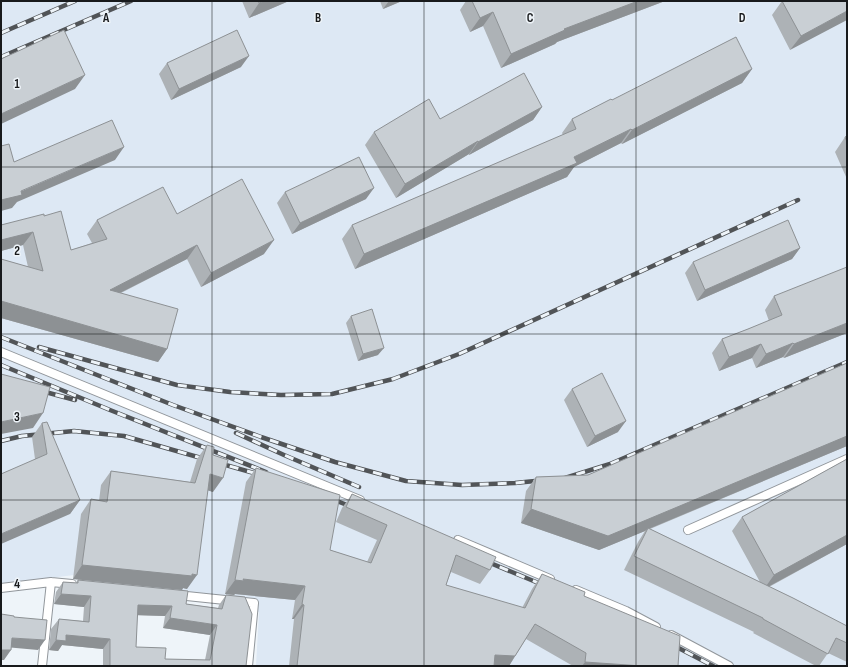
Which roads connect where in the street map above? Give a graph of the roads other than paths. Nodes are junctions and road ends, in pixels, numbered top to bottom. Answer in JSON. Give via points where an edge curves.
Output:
{"nodes":[{"id":1,"x":1,"y":352,"type":"edge"},
{"id":2,"x":847,"y":459,"type":"edge"},
{"id":3,"x":369,"y":503,"type":"edge"},
{"id":4,"x":688,"y":530,"type":"dead end"},
{"id":5,"x":450,"y":537,"type":"edge"},
{"id":6,"x":51,"y":582,"type":"junction"},
{"id":7,"x":83,"y":585,"type":"edge"},
{"id":8,"x":1,"y":588,"type":"edge"},
{"id":9,"x":168,"y":594,"type":"edge"},
{"id":10,"x":42,"y":666,"type":"edge"},
{"id":11,"x":248,"y":666,"type":"edge"},
{"id":12,"x":729,"y":666,"type":"edge"}],
"edges":[{"from":1,"to":3,"type":"lane"},
{"from":2,"to":4,"type":"lane"},
{"from":5,"to":12,"type":"lane","via":[[626,611]]},
{"from":6,"to":7,"type":"lane"},
{"from":6,"to":8,"type":"lane"},
{"from":6,"to":10,"type":"lane"},
{"from":9,"to":11,"type":"lane","via":[[254,603]]}]}
